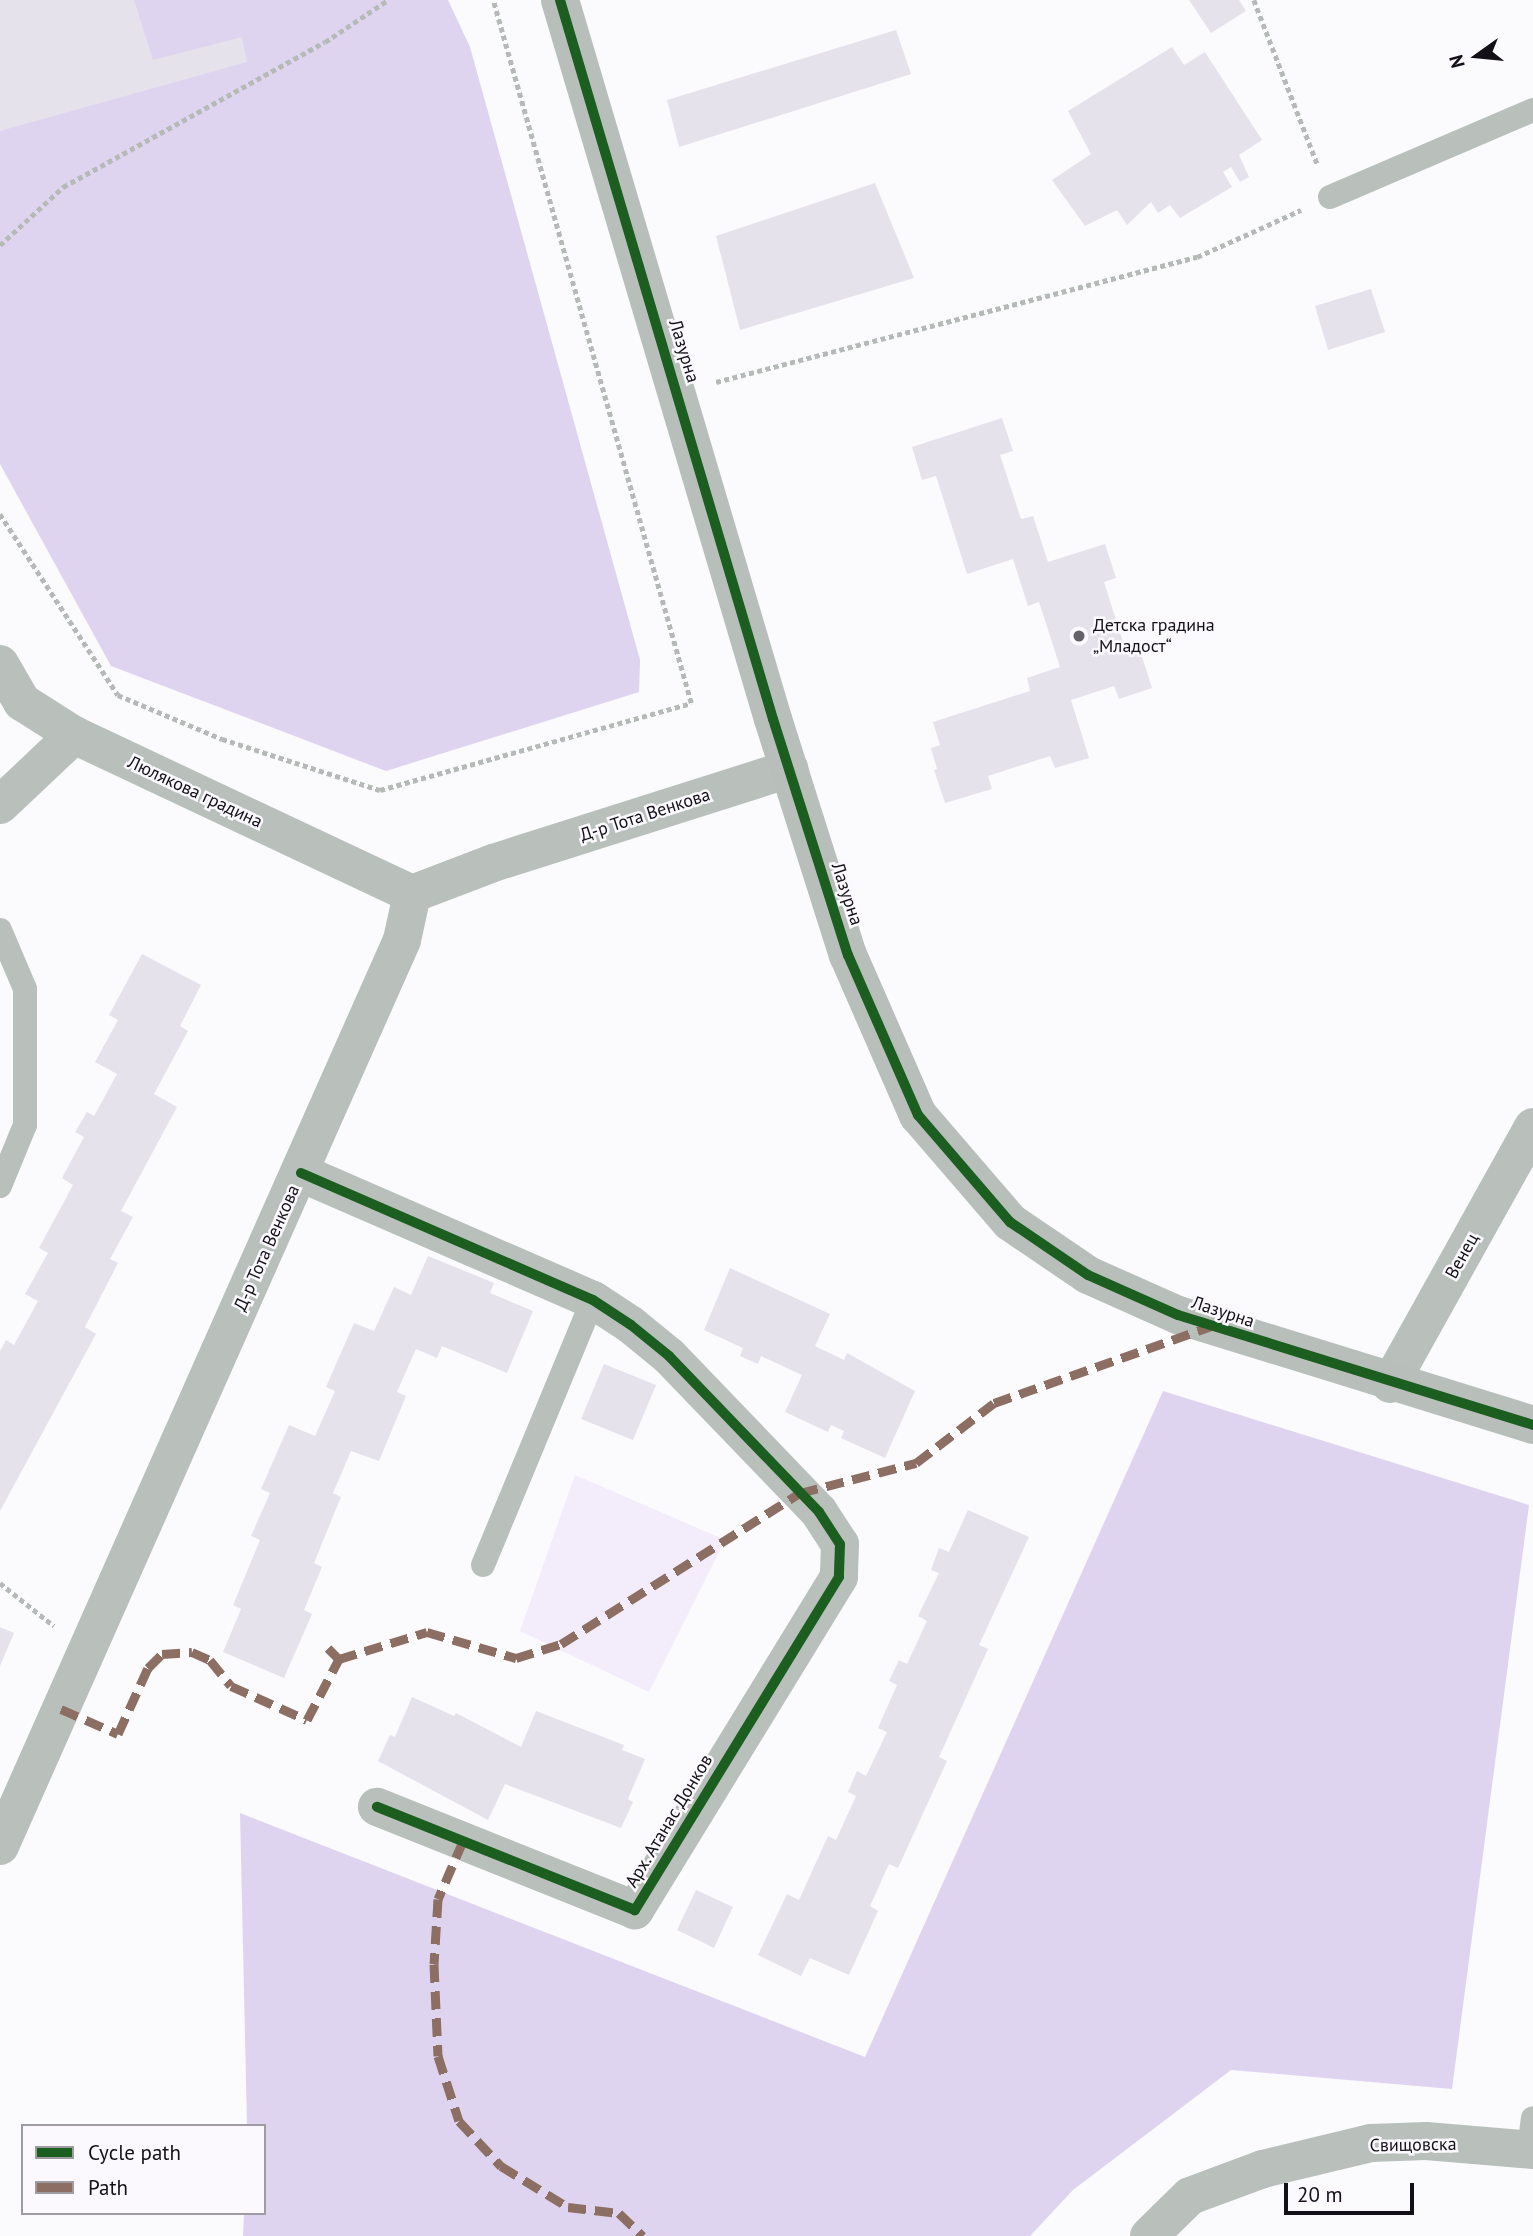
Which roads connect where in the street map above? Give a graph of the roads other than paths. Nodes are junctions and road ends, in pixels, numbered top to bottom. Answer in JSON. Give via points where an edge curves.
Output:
{"nodes":[{"id":1,"x":560,"y":0,"type":"edge"},
{"id":2,"x":1533,"y":110,"type":"edge"},
{"id":3,"x":1329,"y":197,"type":"road end"},
{"id":4,"x":0,"y":664,"type":"edge"},
{"id":5,"x":11,"y":706,"type":"edge"},
{"id":6,"x":74,"y":735,"type":"junction"},
{"id":7,"x":789,"y":769,"type":"junction"},
{"id":8,"x":0,"y":805,"type":"edge"},
{"id":9,"x":412,"y":894,"type":"junction"},
{"id":10,"x":1,"y":937,"type":"edge"},
{"id":11,"x":1533,"y":1128,"type":"edge"},
{"id":12,"x":301,"y":1173,"type":"junction"},
{"id":13,"x":0,"y":1185,"type":"edge"},
{"id":14,"x":593,"y":1300,"type":"junction"},
{"id":15,"x":1390,"y":1384,"type":"junction"},
{"id":16,"x":1533,"y":1425,"type":"edge"},
{"id":17,"x":483,"y":1565,"type":"dead end"},
{"id":18,"x":377,"y":1807,"type":"dead end"},
{"id":19,"x":0,"y":1846,"type":"edge"},
{"id":20,"x":1532,"y":2139,"type":"edge"},
{"id":21,"x":1156,"y":2234,"type":"edge"}],
"edges":[{"from":1,"to":7,"type":"street","name":"Лазурна"},
{"from":2,"to":3,"type":"lane"},
{"from":4,"to":5,"type":"street","name":"Люлякова градина"},
{"from":5,"to":6,"type":"street","name":"Люлякова градина"},
{"from":6,"to":8,"type":"street"},
{"from":6,"to":9,"type":"street","name":"Люлякова градина"},
{"from":7,"to":9,"type":"street","name":"Д-р Тота Венкова","via":[[493,863]]},
{"from":7,"to":15,"type":"street","name":"Лазурна","via":[[848,955],[885,1049],[918,1115],[1010,1222],[1088,1275],[1178,1315]]},
{"from":9,"to":12,"type":"street","name":"Д-р Тота Венкова","via":[[402,940]]},
{"from":10,"to":13,"type":"lane","via":[[25,989],[25,1125]]},
{"from":11,"to":15,"type":"street","name":"Венец"},
{"from":12,"to":14,"type":"street"},
{"from":12,"to":19,"type":"street","name":"Д-р Тота Венкова"},
{"from":14,"to":17,"type":"lane"},
{"from":14,"to":18,"type":"street","name":"Арх. Атанас Донков","via":[[668,1356],[819,1512],[839,1544],[839,1577],[635,1910]]},
{"from":15,"to":16,"type":"street","name":"Лазурна"},
{"from":20,"to":21,"type":"street","name":"Свищовска","via":[[1371,2143],[1264,2169],[1190,2196]]}]}
